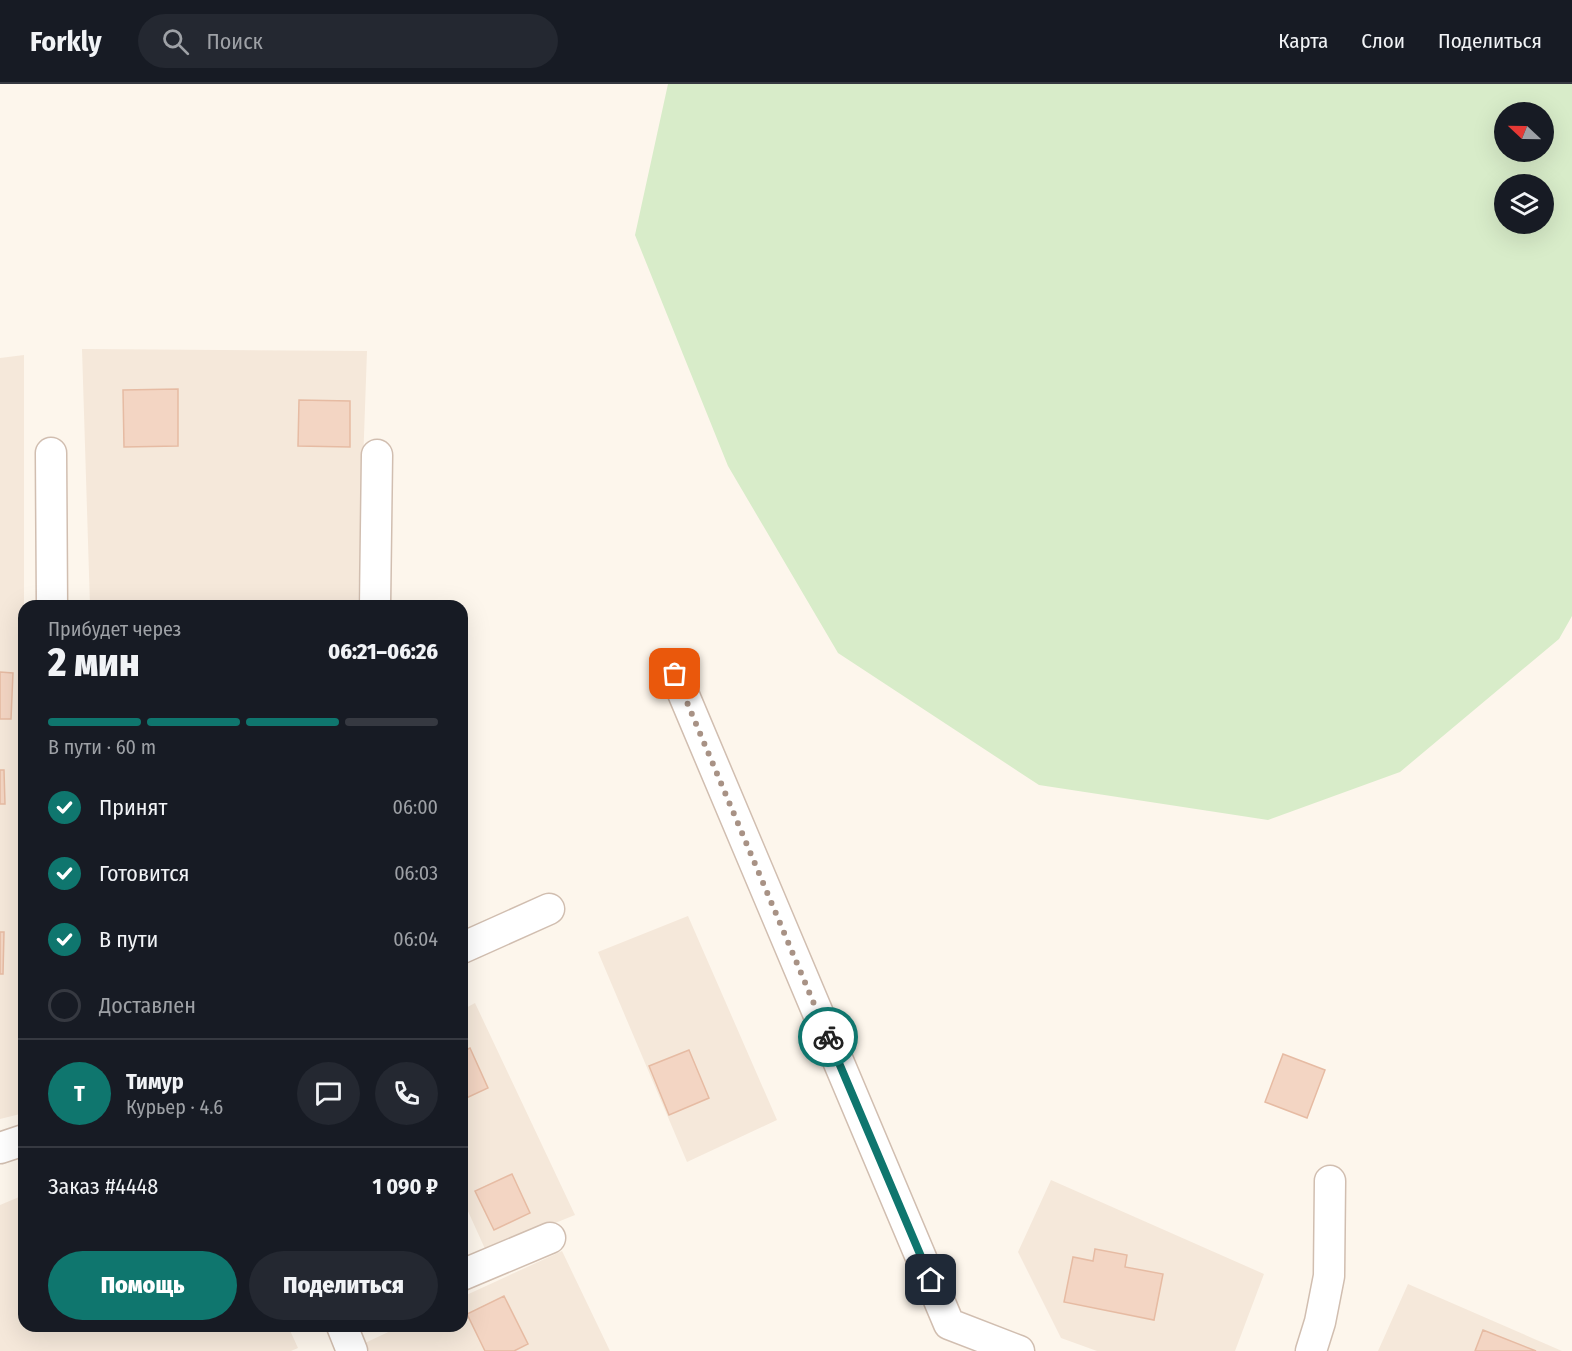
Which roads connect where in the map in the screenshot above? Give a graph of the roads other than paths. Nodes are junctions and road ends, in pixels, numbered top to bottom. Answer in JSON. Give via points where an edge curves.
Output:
{"nodes":[{"id":1,"x":51,"y":453,"type":"dead end"},
{"id":2,"x":377,"y":455,"type":"dead end"},
{"id":3,"x":52,"y":600,"type":"edge"},
{"id":4,"x":375,"y":600,"type":"edge"},
{"id":5,"x":675,"y":674,"type":"dead end"},
{"id":6,"x":549,"y":909,"type":"dead end"},
{"id":7,"x":468,"y":945,"type":"edge"},
{"id":8,"x":18,"y":1142,"type":"edge"},
{"id":9,"x":0,"y":1148,"type":"edge"},
{"id":10,"x":1330,"y":1181,"type":"dead end"},
{"id":11,"x":550,"y":1238,"type":"dead end"},
{"id":12,"x":468,"y":1272,"type":"edge"},
{"id":13,"x":344,"y":1332,"type":"edge"},
{"id":14,"x":352,"y":1351,"type":"edge"},
{"id":15,"x":1019,"y":1351,"type":"edge"},
{"id":16,"x":1311,"y":1351,"type":"edge"}],
"edges":[{"from":1,"to":3,"type":"street"},
{"from":2,"to":4,"type":"street"},
{"from":5,"to":15,"type":"street","via":[[949,1324]]},
{"from":6,"to":7,"type":"street"},
{"from":8,"to":9,"type":"street"},
{"from":10,"to":16,"type":"street","via":[[1329,1276]]},
{"from":11,"to":12,"type":"street"},
{"from":13,"to":14,"type":"street"}]}
